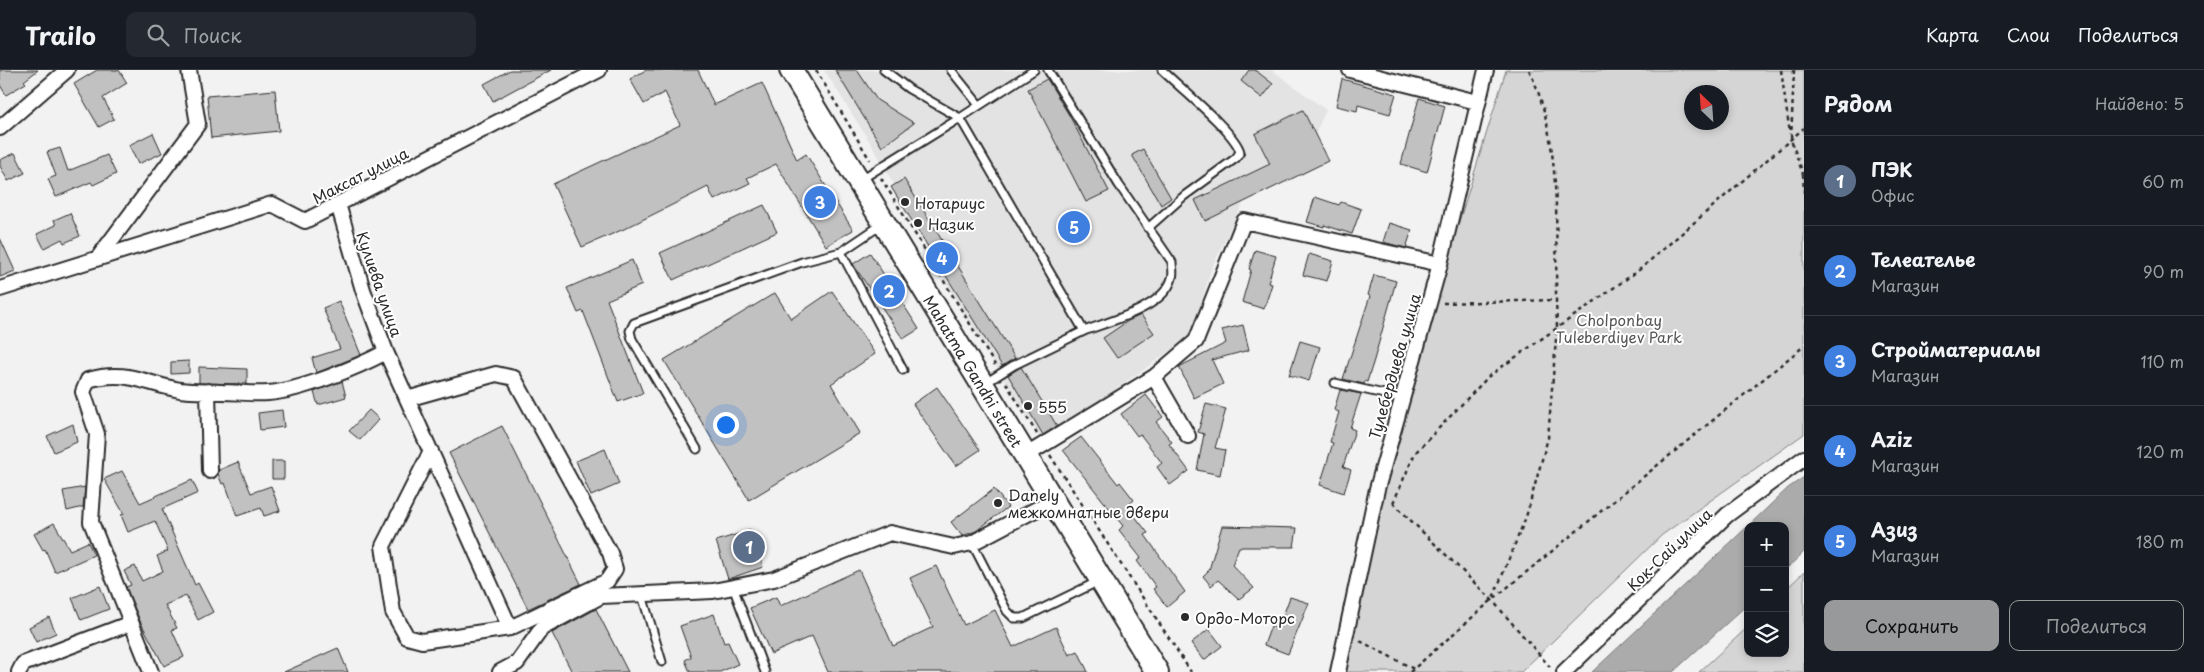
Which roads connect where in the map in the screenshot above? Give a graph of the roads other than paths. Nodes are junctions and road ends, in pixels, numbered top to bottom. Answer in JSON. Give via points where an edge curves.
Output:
{"nodes":[{"id":1,"x":67,"y":70,"type":"edge"},
{"id":2,"x":189,"y":70,"type":"edge"},
{"id":3,"x":599,"y":70,"type":"edge"},
{"id":4,"x":790,"y":70,"type":"edge"},
{"id":5,"x":884,"y":70,"type":"edge"},
{"id":6,"x":951,"y":70,"type":"edge"},
{"id":7,"x":1034,"y":70,"type":"edge"},
{"id":8,"x":1048,"y":70,"type":"edge"},
{"id":9,"x":1162,"y":70,"type":"edge"},
{"id":10,"x":1350,"y":70,"type":"edge"},
{"id":11,"x":1486,"y":70,"type":"edge"},
{"id":12,"x":1478,"y":102,"type":"junction"},
{"id":13,"x":979,"y":105,"type":"junction"},
{"id":14,"x":960,"y":118,"type":"junction"},
{"id":15,"x":0,"y":128,"type":"edge"},
{"id":16,"x":858,"y":182,"type":"junction"},
{"id":17,"x":338,"y":204,"type":"junction"},
{"id":18,"x":884,"y":224,"type":"junction"},
{"id":19,"x":1148,"y":228,"type":"junction"},
{"id":20,"x":841,"y":252,"type":"junction"},
{"id":21,"x":98,"y":258,"type":"junction"},
{"id":22,"x":1440,"y":264,"type":"junction"},
{"id":23,"x":0,"y":289,"type":"edge"},
{"id":24,"x":1084,"y":331,"type":"junction"},
{"id":25,"x":386,"y":352,"type":"junction"},
{"id":26,"x":903,"y":370,"type":"dead end"},
{"id":27,"x":1154,"y":377,"type":"junction"},
{"id":28,"x":1335,"y":383,"type":"dead end"},
{"id":29,"x":982,"y":386,"type":"junction"},
{"id":30,"x":208,"y":391,"type":"junction"},
{"id":31,"x":407,"y":398,"type":"junction"},
{"id":32,"x":1402,"y":398,"type":"junction"},
{"id":33,"x":1188,"y":436,"type":"dead end"},
{"id":34,"x":697,"y":449,"type":"dead end"},
{"id":35,"x":430,"y":451,"type":"junction"},
{"id":36,"x":1025,"y":456,"type":"junction"},
{"id":37,"x":1804,"y":458,"type":"edge"},
{"id":38,"x":210,"y":471,"type":"dead end"},
{"id":39,"x":1052,"y":501,"type":"junction"},
{"id":40,"x":972,"y":544,"type":"junction"},
{"id":41,"x":1100,"y":580,"type":"junction"},
{"id":42,"x":733,"y":587,"type":"junction"},
{"id":43,"x":642,"y":595,"type":"junction"},
{"id":44,"x":131,"y":623,"type":"junction"},
{"id":45,"x":510,"y":628,"type":"junction"},
{"id":46,"x":662,"y":662,"type":"dead end"},
{"id":47,"x":18,"y":672,"type":"edge"},
{"id":48,"x":151,"y":672,"type":"edge"},
{"id":49,"x":500,"y":672,"type":"edge"},
{"id":50,"x":765,"y":672,"type":"edge"},
{"id":51,"x":1157,"y":672,"type":"edge"},
{"id":52,"x":1338,"y":672,"type":"edge"},
{"id":53,"x":1564,"y":672,"type":"edge"}],
"edges":[{"from":1,"to":15,"type":"street"},
{"from":2,"to":21,"type":"street","via":[[198,124]]},
{"from":3,"to":17,"type":"street","name":"Максат улица"},
{"from":4,"to":16,"type":"main road","name":"Mahatma Gandhi street"},
{"from":5,"to":14,"type":"lane","via":[[909,89]]},
{"from":6,"to":13,"type":"lane"},
{"from":7,"to":13,"type":"lane"},
{"from":8,"to":19,"type":"lane"},
{"from":9,"to":19,"type":"lane","via":[[1221,126],[1240,152]]},
{"from":10,"to":12,"type":"street"},
{"from":11,"to":12,"type":"street","name":"Тулебердиева улица"},
{"from":12,"to":22,"type":"street","name":"Тулебердиева улица"},
{"from":13,"to":14,"type":"lane"},
{"from":14,"to":16,"type":"lane"},
{"from":14,"to":24,"type":"lane"},
{"from":16,"to":18,"type":"main road","name":"Mahatma Gandhi street"},
{"from":17,"to":21,"type":"street","name":"Максат улица","via":[[306,221],[272,204]]},
{"from":17,"to":25,"type":"street","name":"Кулиева улица","via":[[363,290]]},
{"from":18,"to":20,"type":"lane"},
{"from":18,"to":29,"type":"main road","name":"Mahatma Gandhi street"},
{"from":19,"to":24,"type":"lane","via":[[1172,262],[1173,277],[1164,293],[1146,307]]},
{"from":20,"to":26,"type":"lane"},
{"from":20,"to":34,"type":"lane","via":[[802,262],[634,322],[630,331],[632,339]]},
{"from":21,"to":23,"type":"street","name":"Максат улица"},
{"from":22,"to":27,"type":"street","via":[[1244,221],[1196,341]]},
{"from":22,"to":32,"type":"street","name":"Тулебердиева улица"},
{"from":24,"to":29,"type":"lane","via":[[1014,365]]},
{"from":25,"to":30,"type":"street","name":"Кулиева улица","via":[[291,389],[269,393]]},
{"from":25,"to":31,"type":"street"},
{"from":27,"to":33,"type":"street"},
{"from":27,"to":36,"type":"street"},
{"from":28,"to":32,"type":"lane"},
{"from":29,"to":36,"type":"main road","name":"Mahatma Gandhi street"},
{"from":30,"to":38,"type":"street"},
{"from":30,"to":44,"type":"street","name":"Кулиева улица","via":[[182,390],[120,374],[88,380],[83,392],[98,434],[91,522]]},
{"from":31,"to":35,"type":"street"},
{"from":31,"to":45,"type":"street","via":[[496,374],[514,378],[610,553],[615,569],[607,581]]},
{"from":32,"to":52,"type":"street","name":"Тулебердиева улица","via":[[1376,489]]},
{"from":35,"to":45,"type":"street"},
{"from":35,"to":45,"type":"street","via":[[383,546],[393,612],[407,637],[422,641]]},
{"from":36,"to":39,"type":"main road","name":"Mahatma Gandhi street"},
{"from":37,"to":53,"type":"street","name":"Кок-Сай улица","via":[[1727,516]]},
{"from":39,"to":40,"type":"street"},
{"from":39,"to":41,"type":"main road","name":"Mahatma Gandhi street"},
{"from":40,"to":41,"type":"lane","via":[[1007,611],[1014,618],[1023,618]]},
{"from":40,"to":42,"type":"street","via":[[954,546],[890,533],[774,579]]},
{"from":41,"to":51,"type":"main road","name":"Mahatma Gandhi street"},
{"from":42,"to":43,"type":"street"},
{"from":42,"to":50,"type":"lane"},
{"from":43,"to":46,"type":"lane"},
{"from":43,"to":49,"type":"street","via":[[601,596],[550,623],[542,628],[516,664]]},
{"from":44,"to":47,"type":"street","via":[[23,664]]},
{"from":44,"to":48,"type":"street","name":"Кулиева улица"}]}
